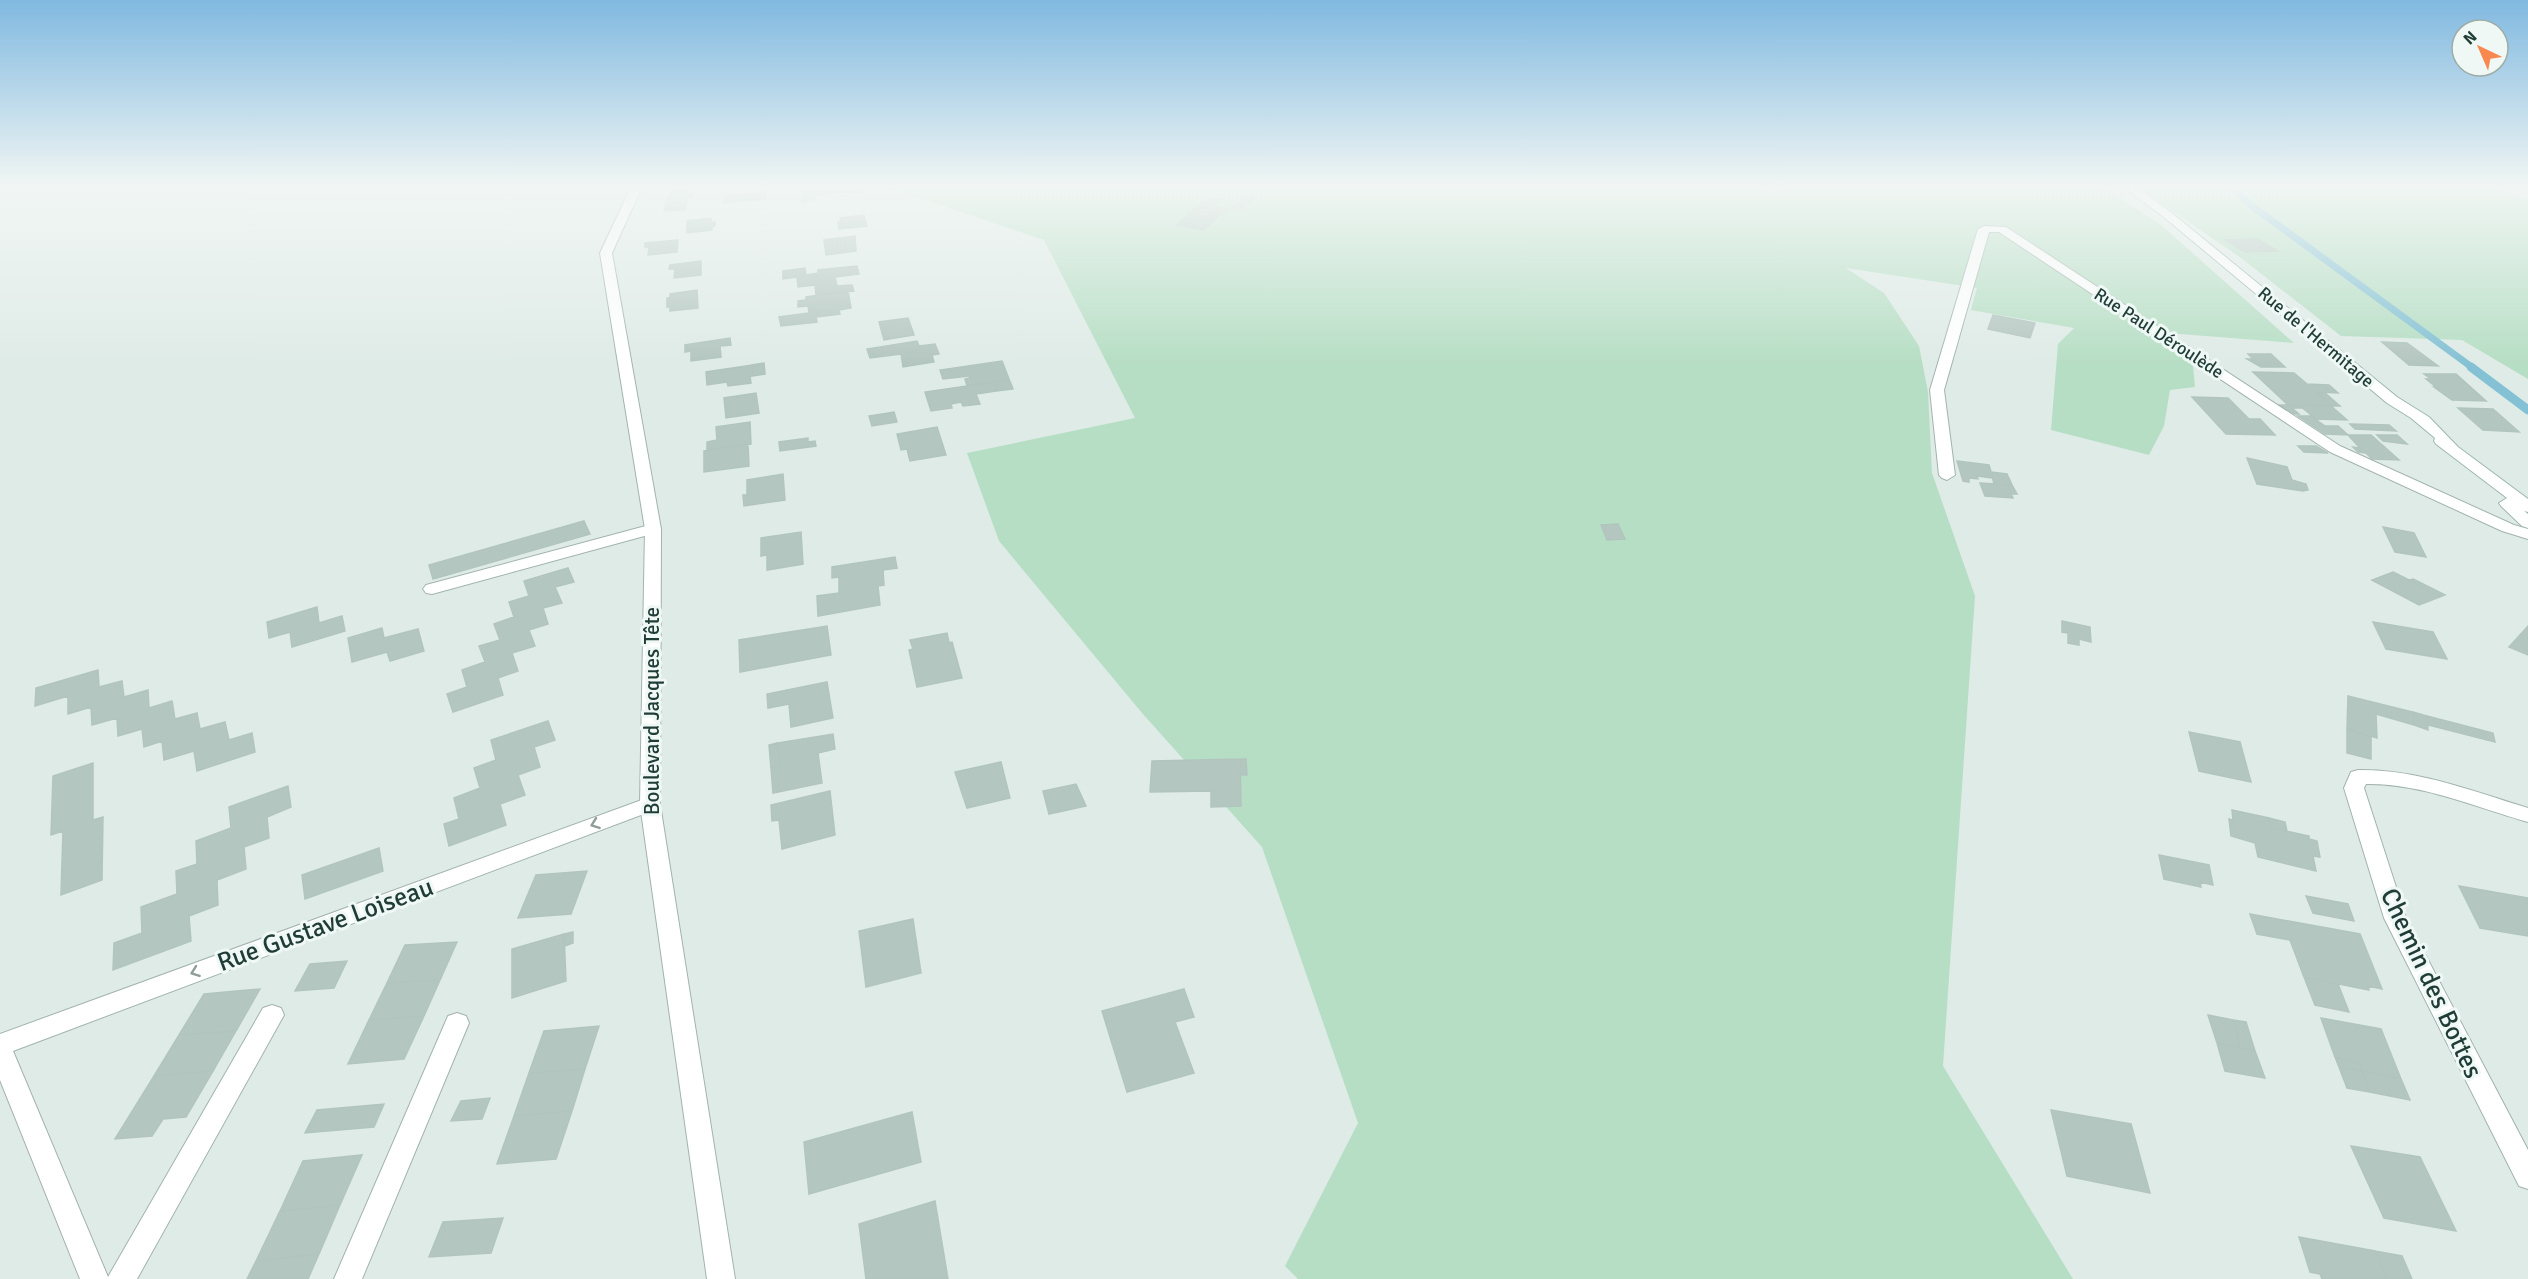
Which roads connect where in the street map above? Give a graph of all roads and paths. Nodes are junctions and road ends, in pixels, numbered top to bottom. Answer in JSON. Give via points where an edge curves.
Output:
{"nodes":[{"id":1,"x":610,"y":245,"type":"edge"},
{"id":2,"x":1979,"y":245,"type":"edge"},
{"id":3,"x":2026,"y":245,"type":"edge"},
{"id":4,"x":2204,"y":245,"type":"edge"},
{"id":5,"x":1947,"y":475,"type":"dead end"},
{"id":6,"x":2488,"y":478,"type":"junction"},
{"id":7,"x":2528,"y":507,"type":"edge"},
{"id":8,"x":2528,"y":523,"type":"edge"},
{"id":9,"x":653,"y":529,"type":"junction"},
{"id":10,"x":2528,"y":534,"type":"edge"},
{"id":11,"x":432,"y":589,"type":"dead end"},
{"id":12,"x":650,"y":804,"type":"junction"},
{"id":13,"x":2528,"y":815,"type":"edge"},
{"id":14,"x":272,"y":1015,"type":"dead end"},
{"id":15,"x":456,"y":1023,"type":"dead end"},
{"id":16,"x":0,"y":1047,"type":"edge"},
{"id":17,"x":2528,"y":1177,"type":"edge"},
{"id":18,"x":94,"y":1279,"type":"edge"},
{"id":19,"x":121,"y":1279,"type":"edge"},
{"id":20,"x":348,"y":1279,"type":"edge"},
{"id":21,"x":721,"y":1279,"type":"edge"}],
"edges":[{"from":1,"to":9,"type":"street","name":"Boulevard Jacques Tête","via":[[606,253]]},
{"from":2,"to":5,"type":"street","name":"Rue Paul Déroulède","via":[[1937,390]]},
{"from":3,"to":10,"type":"street","name":"Rue Paul Déroulède","via":[[2335,449]]},
{"from":4,"to":6,"type":"street","name":"Rue de l'Hermitage","via":[[2392,400],[2425,432],[2451,447]]},
{"from":6,"to":7,"type":"street","name":"Rue de l'Hermitage"},
{"from":6,"to":8,"type":"street","name":"Rue de l'Hermitage"},
{"from":9,"to":11,"type":"street"},
{"from":9,"to":12,"type":"street","name":"Boulevard Jacques Tête"},
{"from":12,"to":16,"type":"street","name":"Rue Gustave Loiseau","one_way":true},
{"from":12,"to":21,"type":"street","name":"Boulevard Jacques Tête"},
{"from":13,"to":17,"type":"street","name":"Chemin des Bottes","via":[[2404,779],[2358,777],[2354,788],[2396,918]]},
{"from":14,"to":19,"type":"street"},
{"from":15,"to":20,"type":"street"},
{"from":16,"to":18,"type":"street"}]}
